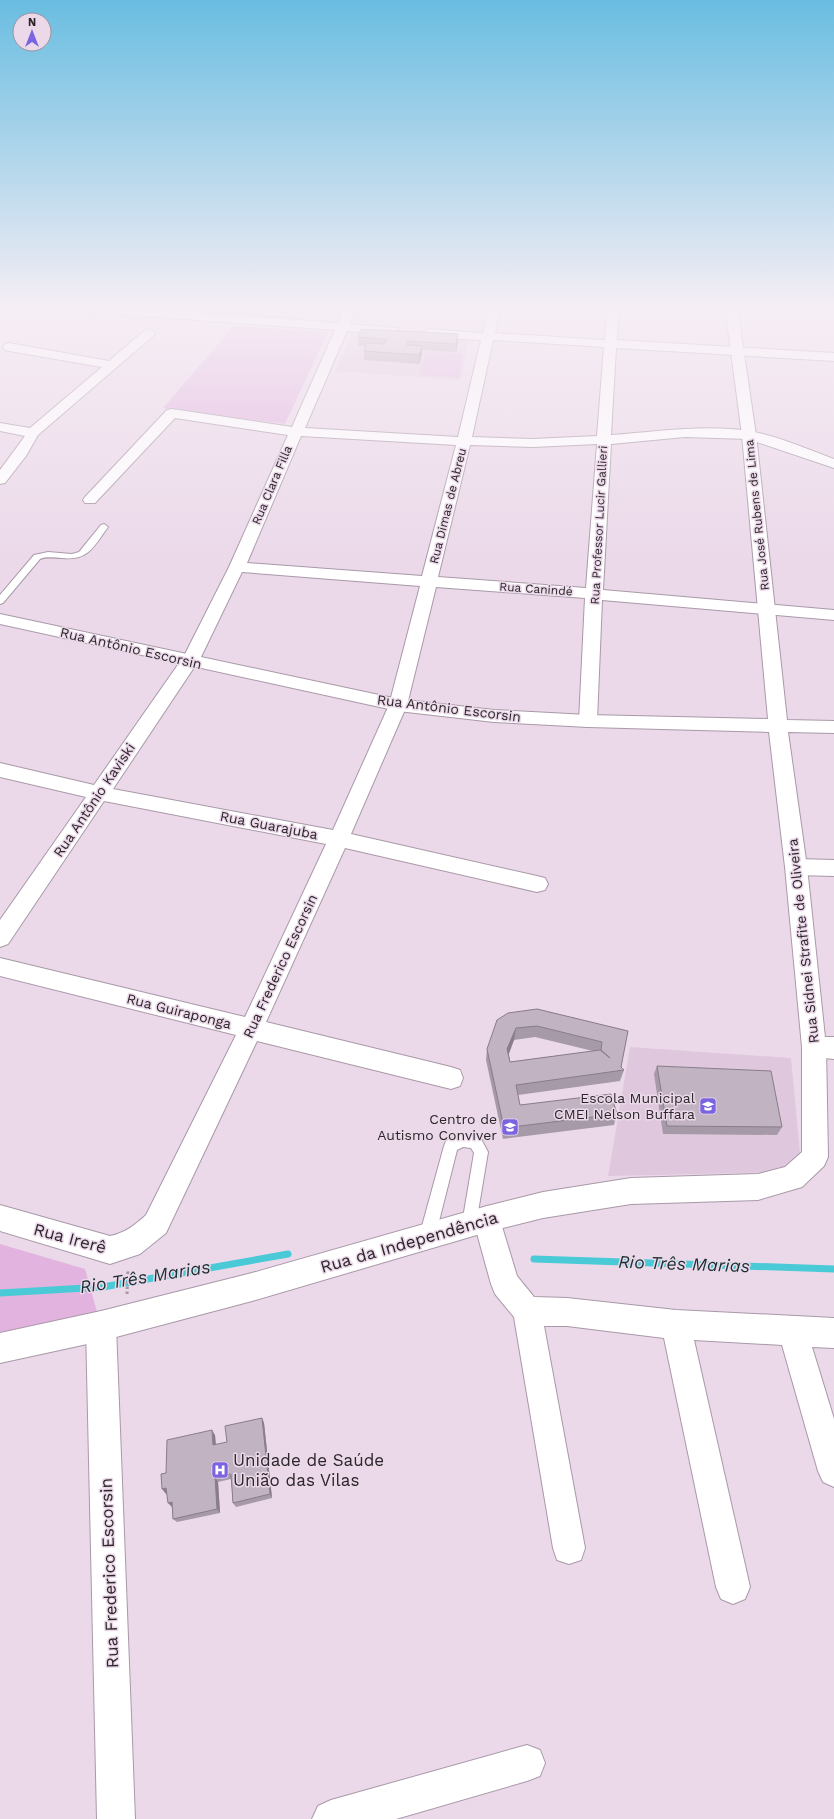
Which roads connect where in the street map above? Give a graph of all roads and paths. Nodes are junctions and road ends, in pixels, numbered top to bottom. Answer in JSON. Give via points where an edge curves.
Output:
{"nodes":[{"id":1,"x":82,"y":391,"type":"edge"},
{"id":2,"x":313,"y":391,"type":"edge"},
{"id":3,"x":475,"y":391,"type":"edge"},
{"id":4,"x":608,"y":391,"type":"edge"},
{"id":5,"x":743,"y":391,"type":"edge"},
{"id":6,"x":0,"y":427,"type":"edge"},
{"id":7,"x":295,"y":432,"type":"junction"},
{"id":8,"x":33,"y":433,"type":"junction"},
{"id":9,"x":749,"y":435,"type":"junction"},
{"id":10,"x":604,"y":440,"type":"junction"},
{"id":11,"x":464,"y":441,"type":"junction"},
{"id":12,"x":834,"y":464,"type":"edge"},
{"id":13,"x":0,"y":480,"type":"edge"},
{"id":14,"x":90,"y":500,"type":"dead end"},
{"id":15,"x":104,"y":527,"type":"dead end"},
{"id":16,"x":237,"y":567,"type":"junction"},
{"id":17,"x":430,"y":581,"type":"junction"},
{"id":18,"x":594,"y":594,"type":"junction"},
{"id":19,"x":0,"y":601,"type":"edge"},
{"id":20,"x":767,"y":609,"type":"junction"},
{"id":21,"x":834,"y":615,"type":"edge"},
{"id":22,"x":0,"y":619,"type":"edge"},
{"id":23,"x":188,"y":661,"type":"junction"},
{"id":24,"x":398,"y":705,"type":"junction"},
{"id":25,"x":588,"y":720,"type":"junction"},
{"id":26,"x":778,"y":726,"type":"junction"},
{"id":27,"x":834,"y":727,"type":"edge"},
{"id":28,"x":0,"y":770,"type":"edge"},
{"id":29,"x":99,"y":793,"type":"junction"},
{"id":30,"x":339,"y":839,"type":"junction"},
{"id":31,"x":796,"y":867,"type":"junction"},
{"id":32,"x":834,"y":868,"type":"edge"},
{"id":33,"x":537,"y":884,"type":"dead end"},
{"id":34,"x":0,"y":938,"type":"edge"},
{"id":35,"x":0,"y":967,"type":"edge"},
{"id":36,"x":251,"y":1029,"type":"junction"},
{"id":37,"x":824,"y":1048,"type":"edge"},
{"id":38,"x":450,"y":1078,"type":"dead end"},
{"id":39,"x":815,"y":1157,"type":"joint"},
{"id":40,"x":0,"y":1218,"type":"edge"},
{"id":41,"x":478,"y":1222,"type":"junction"},
{"id":42,"x":156,"y":1224,"type":"joint"},
{"id":43,"x":427,"y":1237,"type":"junction"},
{"id":44,"x":128,"y":1266,"type":"dead end"},
{"id":45,"x":127,"y":1293,"type":"dead end"},
{"id":46,"x":527,"y":1312,"type":"junction"},
{"id":47,"x":676,"y":1325,"type":"junction"},
{"id":48,"x":101,"y":1326,"type":"junction"},
{"id":49,"x":792,"y":1330,"type":"junction"},
{"id":50,"x":834,"y":1333,"type":"edge"},
{"id":51,"x":0,"y":1348,"type":"edge"},
{"id":52,"x":834,"y":1471,"type":"edge"},
{"id":53,"x":569,"y":1548,"type":"dead end"},
{"id":54,"x":733,"y":1587,"type":"dead end"},
{"id":55,"x":528,"y":1763,"type":"dead end"},
{"id":56,"x":116,"y":1819,"type":"edge"},
{"id":57,"x":331,"y":1819,"type":"edge"}],
"edges":[{"from":1,"to":8,"type":"street"},
{"from":2,"to":7,"type":"street","name":"Rua Clara Filla"},
{"from":3,"to":11,"type":"street","name":"Rua Dimas de Abreu"},
{"from":4,"to":10,"type":"street","name":"Rua Professor Lucir Gallieri"},
{"from":5,"to":9,"type":"street","name":"Rua José Rubens de Lima"},
{"from":6,"to":8,"type":"street"},
{"from":7,"to":11,"type":"street"},
{"from":7,"to":14,"type":"street","via":[[172,412]]},
{"from":7,"to":16,"type":"street","name":"Rua Clara Filla"},
{"from":8,"to":13,"type":"street"},
{"from":9,"to":10,"type":"street","via":[[685,433]]},
{"from":9,"to":12,"type":"street"},
{"from":9,"to":20,"type":"street","name":"Rua José Rubens de Lima"},
{"from":10,"to":11,"type":"street","via":[[533,443]]},
{"from":10,"to":18,"type":"street","name":"Rua Professor Lucir Gallieri"},
{"from":11,"to":17,"type":"street","name":"Rua Dimas de Abreu"},
{"from":15,"to":19,"type":"lane","via":[[82,554],[43,554],[37,557]]},
{"from":16,"to":17,"type":"street","name":"Rua Canindé"},
{"from":16,"to":23,"type":"street","name":"Rua Clara Filla"},
{"from":17,"to":18,"type":"street","name":"Rua Canindé"},
{"from":17,"to":24,"type":"street","name":"Rua Dimas de Abreu"},
{"from":18,"to":20,"type":"street","name":"Rua Canindé"},
{"from":18,"to":25,"type":"street","name":"Rua Professor Lucir Gallieri"},
{"from":20,"to":21,"type":"street","name":"Rua Canindé"},
{"from":20,"to":26,"type":"street","name":"Rua José Rubens de Lima"},
{"from":22,"to":23,"type":"street","name":"Rua Antônio Escorsin"},
{"from":23,"to":24,"type":"street","name":"Rua Antônio Escorsin"},
{"from":23,"to":29,"type":"street","name":"Rua Antônio Kaviski"},
{"from":24,"to":25,"type":"street","name":"Rua Antônio Escorsin","via":[[494,716]]},
{"from":24,"to":30,"type":"street","name":"Rua Frederico Escorsin"},
{"from":25,"to":26,"type":"street","name":"Rua Antônio Escorsin"},
{"from":26,"to":27,"type":"street","name":"Rua Antônio Escorsin"},
{"from":26,"to":31,"type":"street","name":"Rua Sidnei Strafite de Oliveira"},
{"from":28,"to":29,"type":"street","name":"Rua Guarajuba"},
{"from":29,"to":30,"type":"street","name":"Rua Guarajuba"},
{"from":29,"to":34,"type":"street","name":"Rua Antônio Kaviski"},
{"from":30,"to":33,"type":"street","name":"Rua Guarajuba"},
{"from":30,"to":36,"type":"street","name":"Rua Frederico Escorsin"},
{"from":31,"to":32,"type":"street"},
{"from":31,"to":37,"type":"street","name":"Rua Sidnei Strafite de Oliveira"},
{"from":35,"to":36,"type":"street","name":"Rua Guiraponga"},
{"from":36,"to":38,"type":"street","name":"Rua Guiraponga"},
{"from":36,"to":42,"type":"street","name":"Rua Frederico Escorsin"},
{"from":37,"to":39,"type":"street","name":"Rua Sidnei Strafite de Oliveira"},
{"from":39,"to":41,"type":"street","name":"Rua da Independência","via":[[793,1178],[758,1187],[631,1191],[543,1206]]},
{"from":40,"to":42,"type":"street","name":"Rua Irerê","via":[[110,1250],[128,1246]]},
{"from":41,"to":43,"type":"street","name":"Rua da Independência"},
{"from":41,"to":43,"type":"lane","via":[[481,1152],[475,1142],[462,1140],[451,1146]]},
{"from":41,"to":46,"type":"street","via":[[505,1284]]},
{"from":43,"to":48,"type":"street","name":"Rua da Independência","via":[[252,1287]]},
{"from":44,"to":45,"type":"path"},
{"from":46,"to":47,"type":"street","via":[[568,1312]]},
{"from":46,"to":53,"type":"street"},
{"from":47,"to":49,"type":"street"},
{"from":47,"to":54,"type":"street"},
{"from":48,"to":51,"type":"street","name":"Rua da Independência"},
{"from":48,"to":56,"type":"street","name":"Rua Frederico Escorsin"},
{"from":49,"to":50,"type":"street"},
{"from":49,"to":52,"type":"street"},
{"from":55,"to":57,"type":"street"}]}
